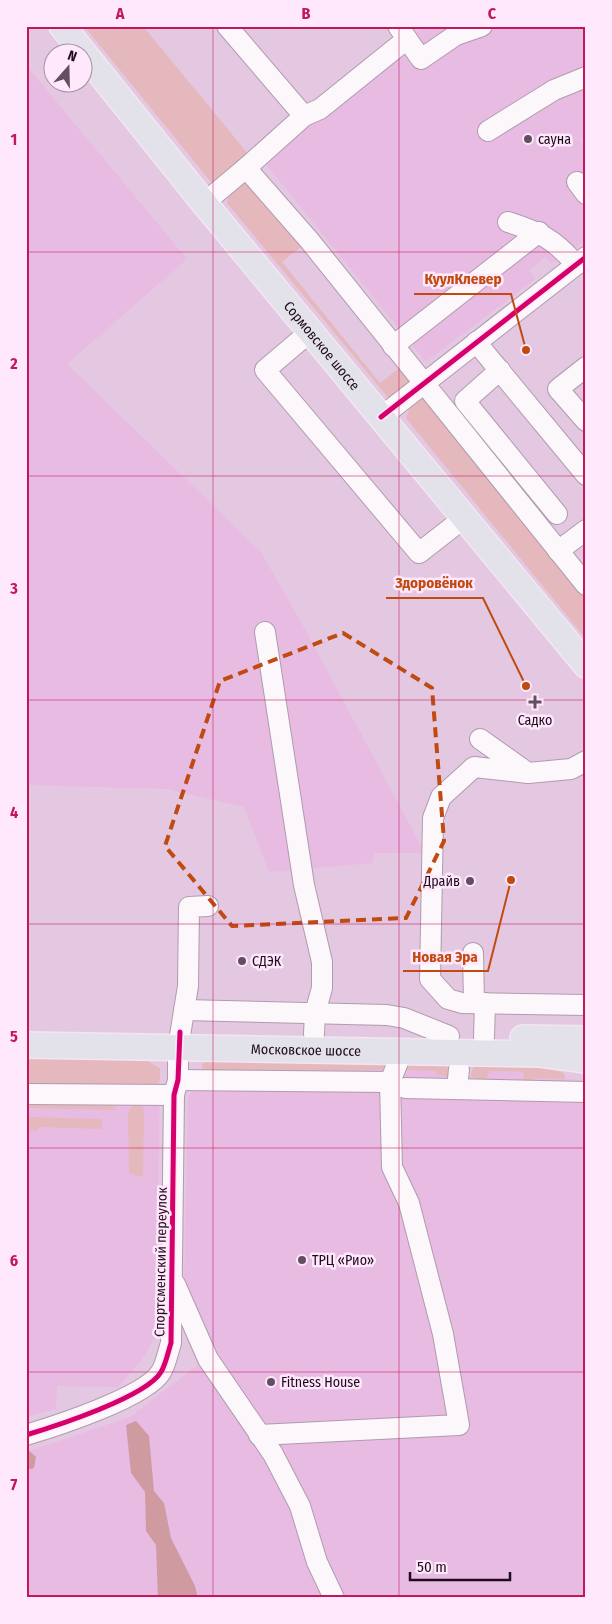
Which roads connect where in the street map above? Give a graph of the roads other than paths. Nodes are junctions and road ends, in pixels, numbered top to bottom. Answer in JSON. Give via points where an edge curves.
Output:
{"nodes":[{"id":1,"x":62,"y":26,"type":"edge"},
{"id":2,"x":227,"y":26,"type":"edge"},
{"id":3,"x":482,"y":26,"type":"edge"},
{"id":4,"x":402,"y":33,"type":"edge"},
{"id":5,"x":586,"y":77,"type":"edge"},
{"id":6,"x":304,"y":116,"type":"junction"},
{"id":7,"x":488,"y":131,"type":"dead end"},
{"id":8,"x":246,"y":168,"type":"junction"},
{"id":9,"x":204,"y":202,"type":"junction"},
{"id":10,"x":508,"y":222,"type":"dead end"},
{"id":11,"x":539,"y":232,"type":"junction"},
{"id":12,"x":583,"y":260,"type":"edge"},
{"id":13,"x":311,"y":331,"type":"junction"},
{"id":14,"x":476,"y":342,"type":"junction"},
{"id":15,"x":393,"y":346,"type":"junction"},
{"id":16,"x":586,"y":366,"type":"edge"},
{"id":17,"x":500,"y":370,"type":"junction"},
{"id":18,"x":424,"y":385,"type":"junction"},
{"id":19,"x":381,"y":417,"type":"junction"},
{"id":20,"x":586,"y":421,"type":"edge"},
{"id":21,"x":559,"y":442,"type":"junction"},
{"id":22,"x":586,"y":475,"type":"edge"},
{"id":23,"x":557,"y":514,"type":"dead end"},
{"id":24,"x":464,"y":518,"type":"junction"},
{"id":25,"x":586,"y":530,"type":"edge"},
{"id":26,"x":558,"y":550,"type":"junction"},
{"id":27,"x":586,"y":585,"type":"edge"},
{"id":28,"x":265,"y":632,"type":"dead end"},
{"id":29,"x":585,"y":665,"type":"edge"},
{"id":30,"x":480,"y":739,"type":"dead end"},
{"id":31,"x":586,"y":761,"type":"edge"},
{"id":32,"x":528,"y":773,"type":"junction"},
{"id":33,"x":208,"y":906,"type":"dead end"},
{"id":34,"x":473,"y":953,"type":"dead end"},
{"id":35,"x":480,"y":1003,"type":"junction"},
{"id":36,"x":586,"y":1005,"type":"edge"},
{"id":37,"x":315,"y":1024,"type":"junction"},
{"id":38,"x":26,"y":1029,"type":"edge"},
{"id":39,"x":181,"y":1030,"type":"junction"},
{"id":40,"x":484,"y":1037,"type":"junction"},
{"id":41,"x":586,"y":1039,"type":"edge"},
{"id":42,"x":26,"y":1045,"type":"edge"},
{"id":43,"x":402,"y":1052,"type":"junction"},
{"id":44,"x":586,"y":1060,"type":"edge"},
{"id":45,"x":459,"y":1069,"type":"dead end"},
{"id":46,"x":398,"y":1085,"type":"junction"},
{"id":47,"x":176,"y":1088,"type":"junction"},
{"id":48,"x":457,"y":1089,"type":"junction"},
{"id":49,"x":586,"y":1092,"type":"edge"},
{"id":50,"x":26,"y":1094,"type":"edge"},
{"id":51,"x":173,"y":1279,"type":"junction"},
{"id":52,"x":26,"y":1435,"type":"edge"},
{"id":53,"x":259,"y":1435,"type":"junction"},
{"id":54,"x":334,"y":1598,"type":"edge"}],
"edges":[{"from":1,"to":9,"type":"main road","name":"Сормовское шоссе"},
{"from":2,"to":6,"type":"street"},
{"from":3,"to":4,"type":"street","via":[[456,35],[421,59]]},
{"from":4,"to":6,"type":"street","via":[[320,109]]},
{"from":5,"to":7,"type":"street","via":[[554,90]]},
{"from":6,"to":8,"type":"street"},
{"from":8,"to":9,"type":"street"},
{"from":8,"to":15,"type":"street","via":[[309,240]]},
{"from":9,"to":13,"type":"main road","name":"Сормовское шоссе"},
{"from":10,"to":11,"type":"street"},
{"from":11,"to":12,"type":"street","via":[[566,253]]},
{"from":11,"to":15,"type":"street"},
{"from":12,"to":14,"type":"street"},
{"from":13,"to":19,"type":"main road","name":"Сормовское шоссе"},
{"from":13,"to":24,"type":"street","via":[[265,370],[419,553]]},
{"from":14,"to":17,"type":"street"},
{"from":14,"to":18,"type":"street"},
{"from":15,"to":18,"type":"street"},
{"from":16,"to":20,"type":"street","via":[[558,389]]},
{"from":17,"to":21,"type":"street"},
{"from":17,"to":23,"type":"street","via":[[465,401]]},
{"from":18,"to":19,"type":"street"},
{"from":18,"to":26,"type":"street"},
{"from":19,"to":24,"type":"main road","name":"Сормовское шоссе"},
{"from":20,"to":21,"type":"street"},
{"from":21,"to":22,"type":"street"},
{"from":24,"to":29,"type":"main road","name":"Сормовское шоссе"},
{"from":25,"to":26,"type":"street"},
{"from":26,"to":27,"type":"street"},
{"from":28,"to":37,"type":"street","via":[[304,885],[322,962],[322,988]]},
{"from":30,"to":32,"type":"street"},
{"from":31,"to":32,"type":"street","via":[[571,769]]},
{"from":32,"to":35,"type":"street","via":[[474,768],[441,797],[433,818],[430,979],[448,999]]},
{"from":33,"to":39,"type":"street","name":"Спортсменский переулок","via":[[189,907],[188,986]]},
{"from":34,"to":35,"type":"street"},
{"from":35,"to":36,"type":"street"},
{"from":35,"to":40,"type":"street"},
{"from":37,"to":39,"type":"main road","name":"Московское шоссе"},
{"from":37,"to":40,"type":"main road","name":"Московское шоссе"},
{"from":38,"to":39,"type":"main road","name":"Московское шоссе"},
{"from":39,"to":42,"type":"main road","name":"Московское шоссе"},
{"from":39,"to":43,"type":"main road","name":"Московское шоссе"},
{"from":39,"to":47,"type":"street","name":"Спортсменский переулок"},
{"from":40,"to":41,"type":"main road","name":"Московское шоссе"},
{"from":43,"to":44,"type":"main road","name":"Московское шоссе","via":[[540,1054]]},
{"from":43,"to":46,"type":"street"},
{"from":45,"to":48,"type":"street"},
{"from":46,"to":47,"type":"street"},
{"from":46,"to":48,"type":"street"},
{"from":46,"to":53,"type":"street","via":[[392,1167],[412,1212],[443,1334],[459,1425]]},
{"from":47,"to":50,"type":"street"},
{"from":47,"to":51,"type":"street","name":"Спортсменский переулок"},
{"from":48,"to":49,"type":"street"},
{"from":51,"to":52,"type":"street","name":"Спортсменский переулок","via":[[171,1343],[161,1372],[141,1390]]},
{"from":51,"to":53,"type":"street","via":[[208,1359]]},
{"from":53,"to":54,"type":"street","via":[[273,1454],[300,1506],[317,1562]]}]}
